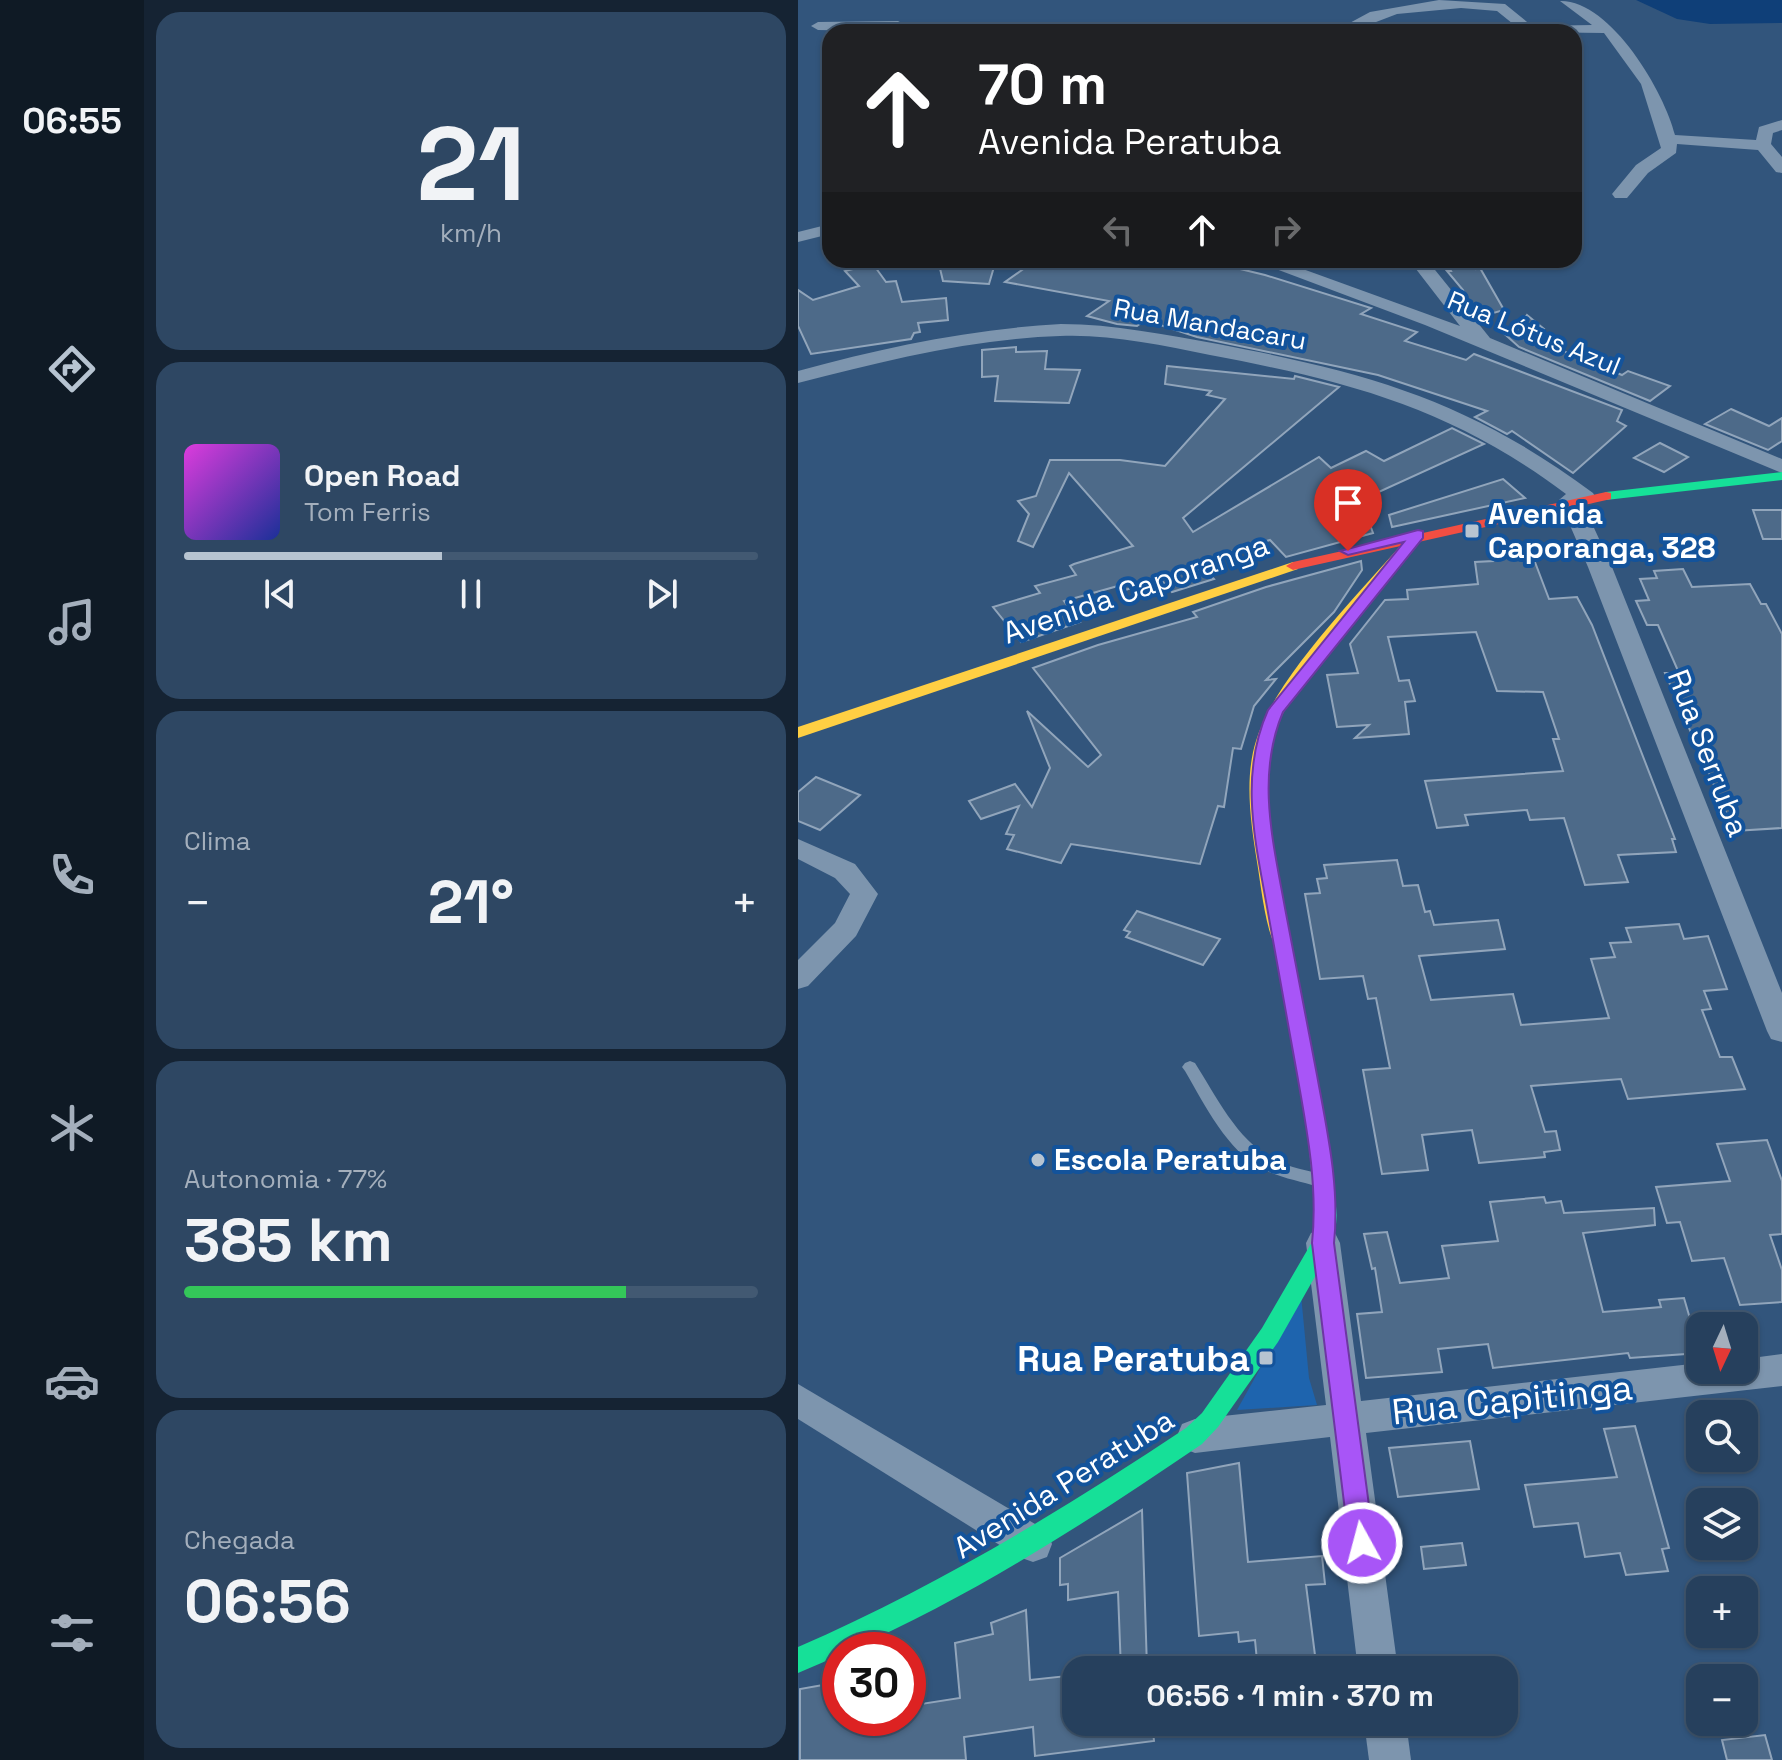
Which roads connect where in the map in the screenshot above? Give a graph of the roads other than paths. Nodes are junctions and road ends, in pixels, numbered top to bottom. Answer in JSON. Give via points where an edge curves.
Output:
{"nodes":[{"id":1,"x":1567,"y":1,"type":"edge"},
{"id":2,"x":1355,"y":24,"type":"edge"},
{"id":3,"x":1522,"y":24,"type":"edge"},
{"id":4,"x":818,"y":26,"type":"dead end"},
{"id":5,"x":822,"y":26,"type":"edge"},
{"id":6,"x":1582,"y":29,"type":"edge"},
{"id":7,"x":1608,"y":29,"type":"junction"},
{"id":8,"x":1782,"y":125,"type":"edge"},
{"id":9,"x":1668,"y":139,"type":"junction"},
{"id":10,"x":1763,"y":145,"type":"junction"},
{"id":11,"x":1782,"y":168,"type":"edge"},
{"id":12,"x":1621,"y":194,"type":"dead end"},
{"id":13,"x":822,"y":231,"type":"edge"},
{"id":14,"x":798,"y":237,"type":"edge"},
{"id":15,"x":1283,"y":268,"type":"edge"},
{"id":16,"x":1424,"y":268,"type":"edge"},
{"id":17,"x":1485,"y":344,"type":"junction"},
{"id":18,"x":798,"y":377,"type":"edge"},
{"id":19,"x":1782,"y":467,"type":"edge"},
{"id":20,"x":1782,"y":476,"type":"edge"},
{"id":21,"x":1578,"y":499,"type":"junction"},
{"id":22,"x":1418,"y":534,"type":"junction"},
{"id":23,"x":798,"y":733,"type":"edge"},
{"id":24,"x":798,"y":848,"type":"edge"},
{"id":25,"x":798,"y":978,"type":"edge"},
{"id":26,"x":1782,"y":1031,"type":"edge"},
{"id":27,"x":1190,"y":1067,"type":"dead end"},
{"id":28,"x":1322,"y":1181,"type":"junction"},
{"id":29,"x":1323,"y":1243,"type":"junction"},
{"id":30,"x":1782,"y":1370,"type":"edge"},
{"id":31,"x":798,"y":1400,"type":"edge"},
{"id":32,"x":1346,"y":1416,"type":"junction"},
{"id":33,"x":1194,"y":1436,"type":"junction"},
{"id":34,"x":1033,"y":1544,"type":"junction"},
{"id":35,"x":1376,"y":1656,"type":"edge"},
{"id":36,"x":798,"y":1660,"type":"edge"},
{"id":37,"x":1387,"y":1736,"type":"edge"},
{"id":38,"x":1390,"y":1760,"type":"edge"}],
"edges":[{"from":1,"to":7,"type":"street"},
{"from":2,"to":3,"type":"street","via":[[1386,7],[1457,2],[1502,8]]},
{"from":4,"to":5,"type":"street"},
{"from":6,"to":7,"type":"street"},
{"from":7,"to":9,"type":"street","via":[[1638,61]]},
{"from":8,"to":10,"type":"street","via":[[1765,130]]},
{"from":9,"to":10,"type":"street"},
{"from":9,"to":12,"type":"street","via":[[1670,150],[1642,169]]},
{"from":10,"to":11,"type":"street"},
{"from":13,"to":14,"type":"street"},
{"from":15,"to":17,"type":"street","name":"Rua Lótus Azul"},
{"from":16,"to":17,"type":"street"},
{"from":17,"to":19,"type":"street","name":"Rua Lótus Azul"},
{"from":18,"to":21,"type":"street","name":"Rua Mandacaru","via":[[898,350],[976,337],[1061,330],[1138,335],[1324,371],[1407,397],[1495,435]]},
{"from":20,"to":21,"type":"street","name":"Avenida Caporanga"},
{"from":21,"to":22,"type":"street","name":"Avenida Caporanga"},
{"from":21,"to":26,"type":"street","name":"Rua Serruba"},
{"from":22,"to":23,"type":"street","name":"Avenida Caporanga","via":[[1261,575]]},
{"from":22,"to":28,"type":"street","name":"Avenida Peratuba","via":[[1297,682],[1263,740],[1258,775],[1261,828]]},
{"from":24,"to":25,"type":"street","via":[[846,872],[864,894],[846,929]]},
{"from":27,"to":28,"type":"lane","via":[[1249,1149],[1274,1166]]},
{"from":28,"to":29,"type":"street","name":"Avenida Peratuba"},
{"from":29,"to":32,"type":"street"},
{"from":29,"to":33,"type":"street","name":"Avenida Peratuba","via":[[1270,1335]]},
{"from":30,"to":32,"type":"street","name":"Rua Capitinga"},
{"from":31,"to":34,"type":"street"},
{"from":32,"to":33,"type":"street","name":"Rua Capitinga"},
{"from":32,"to":35,"type":"street"},
{"from":33,"to":34,"type":"street","name":"Avenida Peratuba"},
{"from":34,"to":36,"type":"street","name":"Avenida Peratuba","via":[[918,1607]]},
{"from":37,"to":38,"type":"street"}]}
